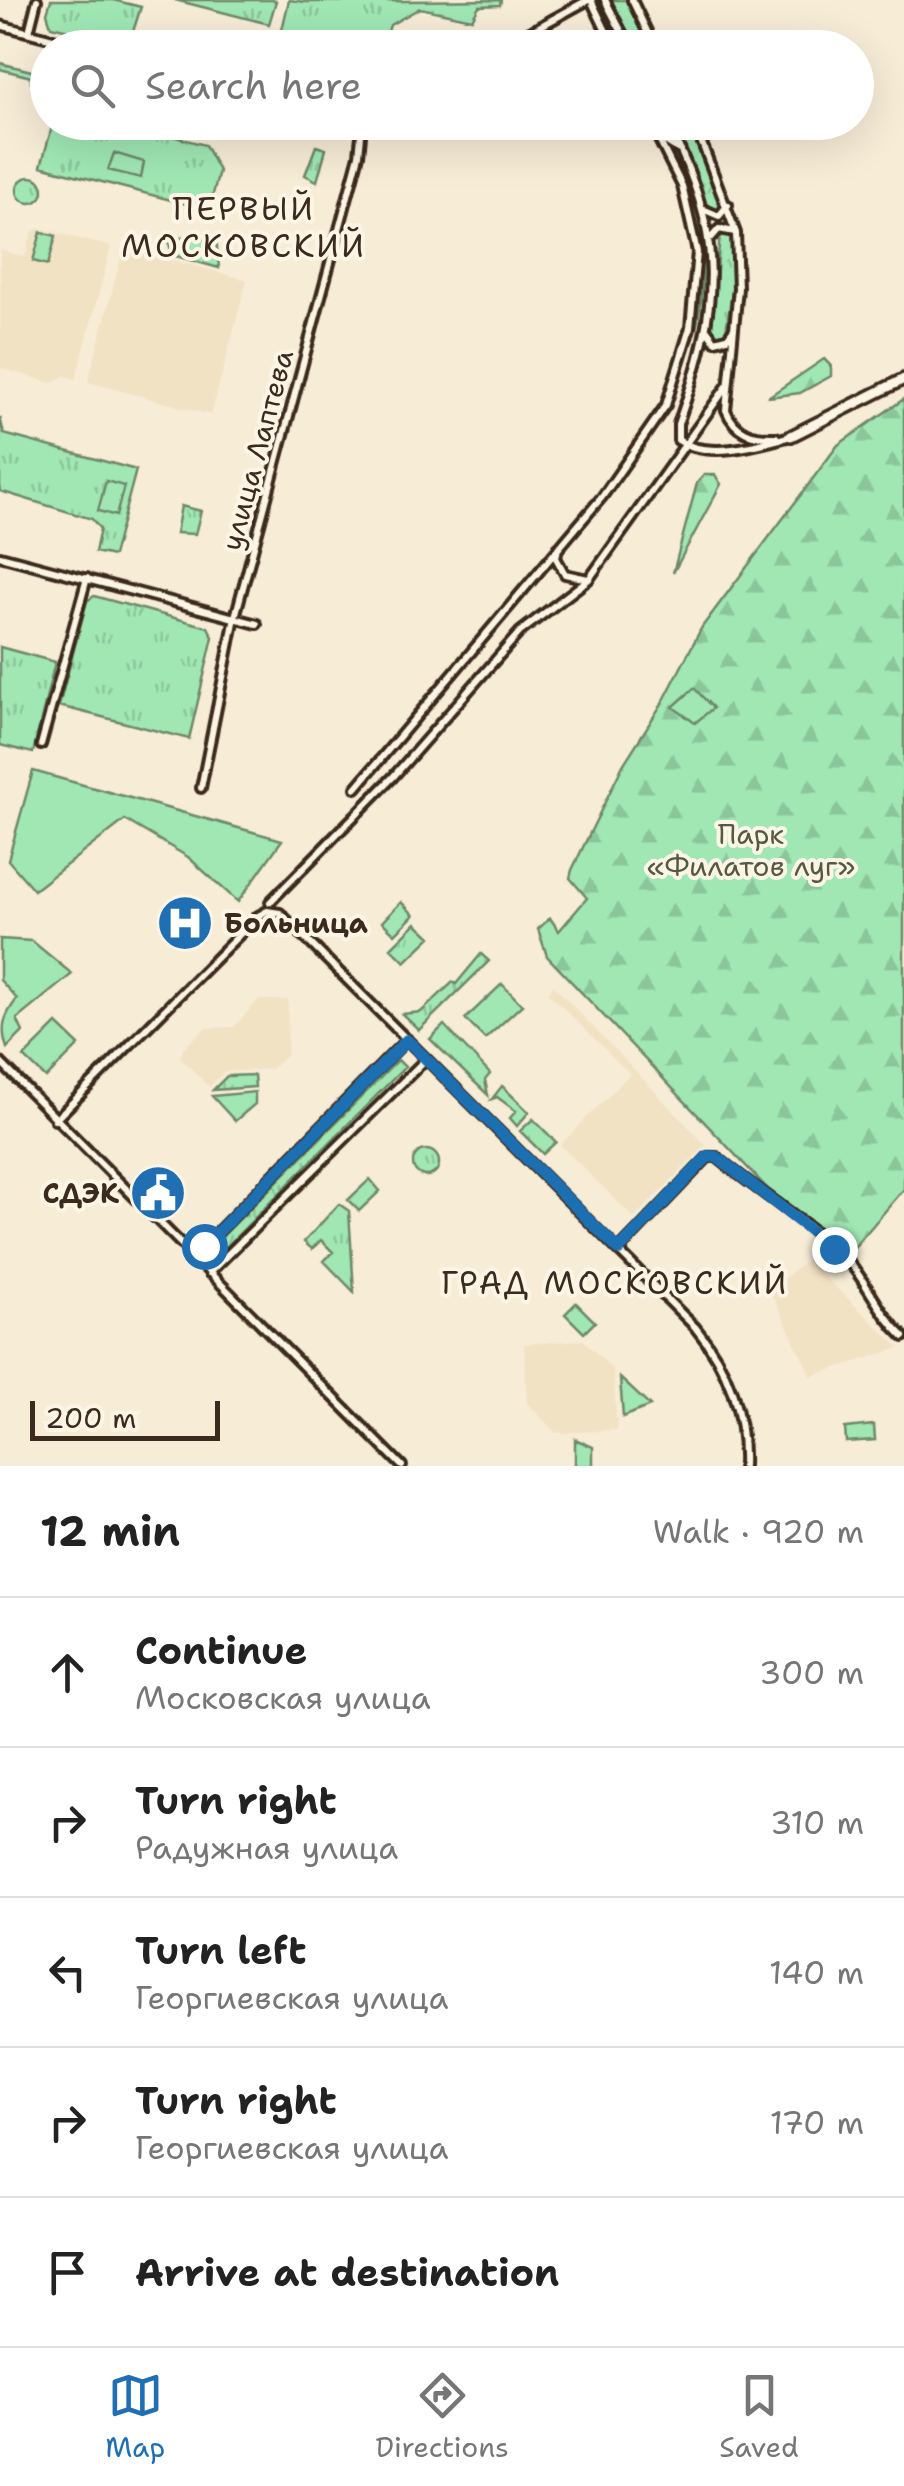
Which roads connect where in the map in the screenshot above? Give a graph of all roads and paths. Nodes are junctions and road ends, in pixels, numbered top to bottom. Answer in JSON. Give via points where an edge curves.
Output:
{"nodes":[{"id":1,"x":37,"y":0,"type":"edge"},
{"id":2,"x":589,"y":0,"type":"edge"},
{"id":3,"x":605,"y":0,"type":"edge"},
{"id":4,"x":632,"y":0,"type":"edge"},
{"id":5,"x":0,"y":25,"type":"edge"},
{"id":6,"x":534,"y":30,"type":"edge"},
{"id":7,"x":605,"y":30,"type":"edge"},
{"id":8,"x":621,"y":30,"type":"edge"},
{"id":9,"x":646,"y":30,"type":"edge"},
{"id":10,"x":29,"y":32,"type":"joint"},
{"id":11,"x":359,"y":140,"type":"edge"},
{"id":12,"x":659,"y":140,"type":"edge"},
{"id":13,"x":666,"y":140,"type":"edge"},
{"id":14,"x":676,"y":140,"type":"edge"},
{"id":15,"x":701,"y":140,"type":"edge"},
{"id":16,"x":681,"y":151,"type":"junction"},
{"id":17,"x":728,"y":205,"type":"junction"},
{"id":18,"x":704,"y":209,"type":"junction"},
{"id":19,"x":736,"y":233,"type":"junction"},
{"id":20,"x":711,"y":239,"type":"junction"},
{"id":21,"x":706,"y":326,"type":"junction"},
{"id":22,"x":733,"y":329,"type":"junction"},
{"id":23,"x":904,"y":379,"type":"edge"},
{"id":24,"x":727,"y":386,"type":"junction"},
{"id":25,"x":790,"y":436,"type":"junction"},
{"id":26,"x":559,"y":545,"type":"junction"},
{"id":27,"x":0,"y":556,"type":"edge"},
{"id":28,"x":86,"y":578,"type":"junction"},
{"id":29,"x":589,"y":579,"type":"junction"},
{"id":30,"x":235,"y":617,"type":"junction"},
{"id":31,"x":257,"y":624,"type":"dead end"},
{"id":32,"x":41,"y":745,"type":"dead end"},
{"id":33,"x":201,"y":788,"type":"dead end"},
{"id":34,"x":356,"y":788,"type":"dead end"},
{"id":35,"x":271,"y":907,"type":"junction"},
{"id":36,"x":407,"y":1040,"type":"junction"},
{"id":37,"x":426,"y":1058,"type":"junction"},
{"id":38,"x":0,"y":1062,"type":"edge"},
{"id":39,"x":55,"y":1120,"type":"junction"},
{"id":40,"x":619,"y":1250,"type":"junction"},
{"id":41,"x":193,"y":1257,"type":"junction"},
{"id":42,"x":209,"y":1273,"type":"junction"},
{"id":43,"x":904,"y":1337,"type":"edge"},
{"id":44,"x":402,"y":1466,"type":"edge"},
{"id":45,"x":743,"y":1466,"type":"edge"}],
"edges":[{"from":1,"to":10,"type":"street"},
{"from":2,"to":6,"type":"street"},
{"from":2,"to":7,"type":"street"},
{"from":3,"to":8,"type":"street"},
{"from":4,"to":9,"type":"street"},
{"from":5,"to":10,"type":"street"},
{"from":11,"to":30,"type":"street","name":"улица Лаптева"},
{"from":12,"to":26,"type":"street","via":[[692,217],[697,252],[690,328],[652,432]]},
{"from":13,"to":16,"type":"street"},
{"from":14,"to":16,"type":"street"},
{"from":15,"to":17,"type":"street"},
{"from":16,"to":18,"type":"street"},
{"from":17,"to":18,"type":"street","via":[[719,216]]},
{"from":17,"to":19,"type":"street"},
{"from":18,"to":20,"type":"street"},
{"from":19,"to":20,"type":"street","via":[[720,229]]},
{"from":19,"to":22,"type":"street"},
{"from":20,"to":21,"type":"street"},
{"from":21,"to":22,"type":"street","via":[[715,341]]},
{"from":21,"to":25,"type":"street","via":[[678,440],[690,447],[736,448]]},
{"from":22,"to":24,"type":"street"},
{"from":23,"to":25,"type":"street"},
{"from":24,"to":25,"type":"street","via":[[726,410],[734,426],[748,434]]},
{"from":24,"to":29,"type":"street"},
{"from":26,"to":29,"type":"street","via":[[558,567]]},
{"from":26,"to":34,"type":"street"},
{"from":27,"to":28,"type":"street"},
{"from":28,"to":30,"type":"street"},
{"from":28,"to":32,"type":"street"},
{"from":29,"to":35,"type":"street","via":[[520,632]]},
{"from":30,"to":31,"type":"street"},
{"from":30,"to":33,"type":"street","name":"улица Лаптева"},
{"from":35,"to":36,"type":"street"},
{"from":35,"to":39,"type":"street"},
{"from":36,"to":37,"type":"street"},
{"from":36,"to":41,"type":"street"},
{"from":37,"to":40,"type":"street"},
{"from":37,"to":42,"type":"street"},
{"from":38,"to":39,"type":"street"},
{"from":39,"to":41,"type":"street"},
{"from":40,"to":43,"type":"street","via":[[708,1156],[717,1157],[850,1264],[881,1315]]},
{"from":40,"to":45,"type":"street","via":[[714,1352],[736,1406]]},
{"from":41,"to":42,"type":"street"},
{"from":42,"to":44,"type":"street"}]}
